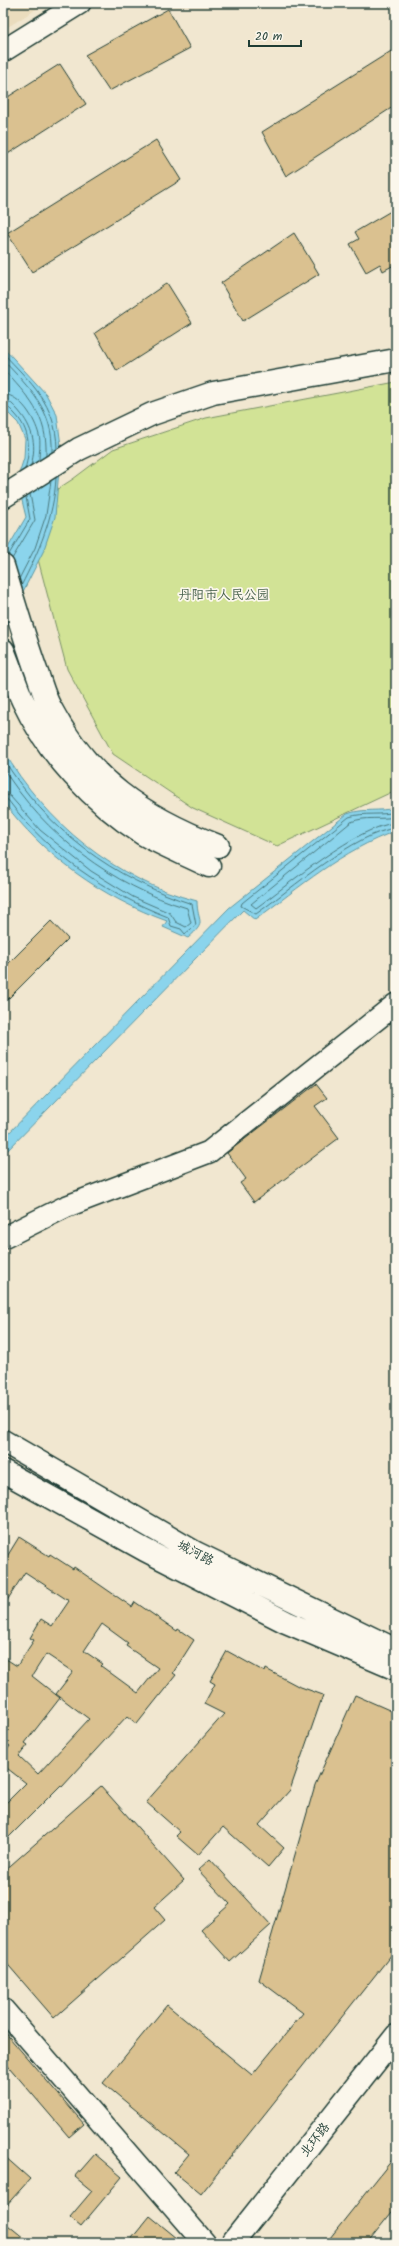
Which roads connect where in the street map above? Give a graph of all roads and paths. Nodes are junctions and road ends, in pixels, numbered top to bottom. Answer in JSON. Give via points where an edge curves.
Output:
{"nodes":[{"id":1,"x":80,"y":3,"type":"edge"},
{"id":2,"x":3,"y":51,"type":"edge"},
{"id":3,"x":396,"y":360,"type":"edge"},
{"id":4,"x":5,"y":495,"type":"edge"},
{"id":5,"x":3,"y":566,"type":"edge"},
{"id":6,"x":3,"y":650,"type":"edge"},
{"id":7,"x":218,"y":846,"type":"dead end"},
{"id":8,"x":209,"y":866,"type":"dead end"},
{"id":9,"x":396,"y":1004,"type":"edge"},
{"id":10,"x":3,"y":1238,"type":"edge"},
{"id":11,"x":3,"y":1441,"type":"edge"},
{"id":12,"x":3,"y":1471,"type":"edge"},
{"id":13,"x":396,"y":1650,"type":"edge"},
{"id":14,"x":396,"y":1669,"type":"edge"},
{"id":15,"x":3,"y":2009,"type":"edge"},
{"id":16,"x":396,"y":2036,"type":"edge"},
{"id":17,"x":205,"y":2243,"type":"edge"},
{"id":18,"x":232,"y":2243,"type":"edge"}],
"edges":[{"from":1,"to":2,"type":"street"},
{"from":3,"to":4,"type":"main road","via":[[212,393],[152,414],[68,456]]},
{"from":5,"to":7,"type":"main road","via":[[49,706],[71,742],[101,777],[138,807],[181,831]]},
{"from":6,"to":8,"type":"main road","via":[[23,701],[54,753],[84,785],[108,808],[144,834]]},
{"from":9,"to":10,"type":"street","via":[[209,1152],[65,1207]]},
{"from":11,"to":13,"type":"main road","name":"城河路","via":[[196,1553]]},
{"from":12,"to":14,"type":"main road","name":"城河路","via":[[145,1550],[286,1622]]},
{"from":15,"to":17,"type":"street"},
{"from":16,"to":18,"type":"main road","name":"北环路"}]}
